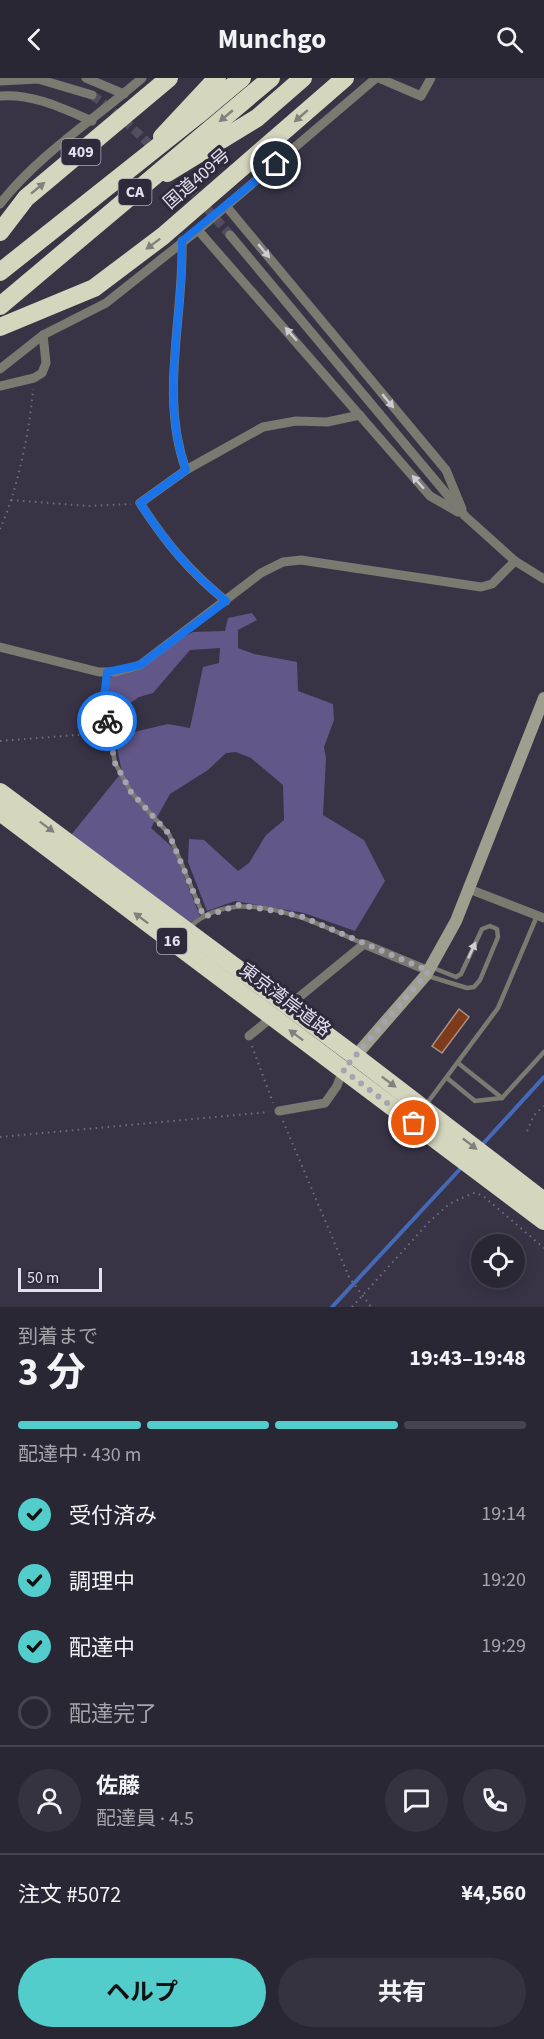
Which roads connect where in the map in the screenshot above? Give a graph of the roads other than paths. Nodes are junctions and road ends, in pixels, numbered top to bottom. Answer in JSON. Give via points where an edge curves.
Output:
{"nodes":[{"id":1,"x":86,"y":78,"type":"edge"},
{"id":2,"x":142,"y":78,"type":"edge"},
{"id":3,"x":168,"y":78,"type":"edge"},
{"id":4,"x":217,"y":78,"type":"edge"},
{"id":5,"x":242,"y":78,"type":"edge"},
{"id":6,"x":271,"y":78,"type":"edge"},
{"id":7,"x":303,"y":78,"type":"edge"},
{"id":8,"x":345,"y":78,"type":"edge"},
{"id":9,"x":377,"y":78,"type":"edge"},
{"id":10,"x":431,"y":78,"type":"edge"},
{"id":11,"x":0,"y":81,"type":"edge"},
{"id":12,"x":124,"y":94,"type":"junction"},
{"id":13,"x":92,"y":95,"type":"tunnel mouth"},
{"id":14,"x":0,"y":96,"type":"edge"},
{"id":15,"x":93,"y":121,"type":"junction"},
{"id":16,"x":0,"y":204,"type":"edge"},
{"id":17,"x":226,"y":206,"type":"junction"},
{"id":18,"x":198,"y":230,"type":"junction"},
{"id":19,"x":0,"y":232,"type":"edge"},
{"id":20,"x":230,"y":235,"type":"tunnel mouth"},
{"id":21,"x":182,"y":241,"type":"junction"},
{"id":22,"x":0,"y":272,"type":"edge"},
{"id":23,"x":0,"y":282,"type":"edge"},
{"id":24,"x":0,"y":304,"type":"edge"},
{"id":25,"x":0,"y":327,"type":"edge"},
{"id":26,"x":43,"y":335,"type":"junction"},
{"id":27,"x":0,"y":369,"type":"edge"},
{"id":28,"x":0,"y":386,"type":"edge"},
{"id":29,"x":360,"y":415,"type":"junction"},
{"id":30,"x":186,"y":470,"type":"junction"},
{"id":31,"x":465,"y":516,"type":"junction"},
{"id":32,"x":515,"y":561,"type":"junction"},
{"id":33,"x":544,"y":579,"type":"edge"},
{"id":34,"x":226,"y":601,"type":"junction"},
{"id":35,"x":0,"y":647,"type":"edge"},
{"id":36,"x":107,"y":672,"type":"junction"},
{"id":37,"x":544,"y":698,"type":"edge"},
{"id":38,"x":0,"y":792,"type":"edge"},
{"id":39,"x":0,"y":812,"type":"edge"},
{"id":40,"x":469,"y":889,"type":"junction"},
{"id":41,"x":204,"y":917,"type":"junction"},
{"id":42,"x":541,"y":917,"type":"edge"},
{"id":43,"x":187,"y":931,"type":"junction"},
{"id":44,"x":364,"y":944,"type":"junction"},
{"id":45,"x":429,"y":971,"type":"junction"},
{"id":46,"x":298,"y":998,"type":"dead end"},
{"id":47,"x":265,"y":1023,"type":"dead end"},
{"id":48,"x":249,"y":1036,"type":"road end"},
{"id":49,"x":544,"y":1052,"type":"edge"},
{"id":50,"x":355,"y":1056,"type":"junction"},
{"id":51,"x":458,"y":1063,"type":"junction"},
{"id":52,"x":343,"y":1070,"type":"junction"},
{"id":53,"x":447,"y":1078,"type":"junction"},
{"id":54,"x":502,"y":1098,"type":"junction"},
{"id":55,"x":423,"y":1108,"type":"junction"},
{"id":56,"x":279,"y":1111,"type":"road end"},
{"id":57,"x":544,"y":1201,"type":"edge"},
{"id":58,"x":544,"y":1221,"type":"edge"}],
"edges":[{"from":1,"to":12,"type":"street"},
{"from":2,"to":12,"type":"street"},
{"from":19,"to":3,"type":"highway","number":"409","one_way":true,"via":[[26,198]]},
{"from":4,"to":23,"type":"highway","via":[[122,182]]},
{"from":5,"to":22,"type":"highway","number":"CA","bridge":true},
{"from":6,"to":24,"type":"highway","number":"CA","one_way":true,"bridge":true},
{"from":7,"to":24,"type":"highway","via":[[257,118],[164,174]]},
{"from":8,"to":25,"type":"highway","name":"国道409号","one_way":true,"via":[[164,236],[94,288]]},
{"from":9,"to":10,"type":"street","via":[[421,96]]},
{"from":9,"to":17,"type":"street"},
{"from":11,"to":13,"type":"street","via":[[38,79]]},
{"from":12,"to":15,"type":"street"},
{"from":14,"to":15,"type":"street","via":[[33,99]]},
{"from":15,"to":16,"type":"street","via":[[31,168]]},
{"from":17,"to":18,"type":"street"},
{"from":17,"to":31,"type":"street","one_way":true,"via":[[446,470]]},
{"from":18,"to":21,"type":"street"},
{"from":29,"to":18,"type":"street","one_way":true},
{"from":20,"to":31,"type":"street"},
{"from":21,"to":26,"type":"street","via":[[106,303]]},
{"from":21,"to":30,"type":"street","via":[[173,414],[177,445]]},
{"from":26,"to":27,"type":"street"},
{"from":26,"to":28,"type":"street","via":[[46,363],[42,373]]},
{"from":29,"to":30,"type":"street","via":[[263,427]]},
{"from":31,"to":29,"type":"street","one_way":true,"via":[[430,496]]},
{"from":30,"to":34,"type":"street","via":[[140,503],[168,546]]},
{"from":31,"to":32,"type":"street"},
{"from":32,"to":33,"type":"street"},
{"from":32,"to":34,"type":"street","via":[[492,584],[481,587],[292,560],[261,573]]},
{"from":34,"to":36,"type":"street","via":[[140,665]]},
{"from":35,"to":36,"type":"street"},
{"from":36,"to":41,"type":"lane","via":[[104,698],[115,763],[131,792],[169,834]]},
{"from":37,"to":40,"type":"street"},
{"from":38,"to":43,"type":"highway","name":"東京湾岸道路","number":"16","one_way":true},
{"from":52,"to":39,"type":"highway","name":"東京湾岸道路","number":"16","one_way":true},
{"from":40,"to":42,"type":"street"},
{"from":40,"to":45,"type":"street"},
{"from":41,"to":43,"type":"lane"},
{"from":41,"to":44,"type":"lane","via":[[238,905],[276,911],[303,917]]},
{"from":42,"to":51,"type":"lane","via":[[498,1008]]},
{"from":43,"to":50,"type":"highway","name":"東京湾岸道路","number":"16"},
{"from":44,"to":45,"type":"street"},
{"from":44,"to":46,"type":"street"},
{"from":45,"to":45,"type":"lane","one_way":true,"via":[[456,977],[461,974],[482,929],[497,929],[498,937],[474,987],[460,986]]},
{"from":45,"to":50,"type":"street"},
{"from":47,"to":48,"type":"street"},
{"from":49,"to":54,"type":"lane"},
{"from":50,"to":52,"type":"street"},
{"from":50,"to":55,"type":"highway","name":"東京湾岸道路","number":"16","one_way":true},
{"from":51,"to":53,"type":"lane"},
{"from":51,"to":54,"type":"lane"},
{"from":52,"to":56,"type":"street","via":[[325,1103]]},
{"from":52,"to":58,"type":"highway","name":"東京湾岸道路","number":"16"},
{"from":53,"to":54,"type":"lane","via":[[476,1101]]},
{"from":53,"to":55,"type":"lane"},
{"from":55,"to":57,"type":"highway","name":"東京湾岸道路","number":"16","one_way":true}]}
